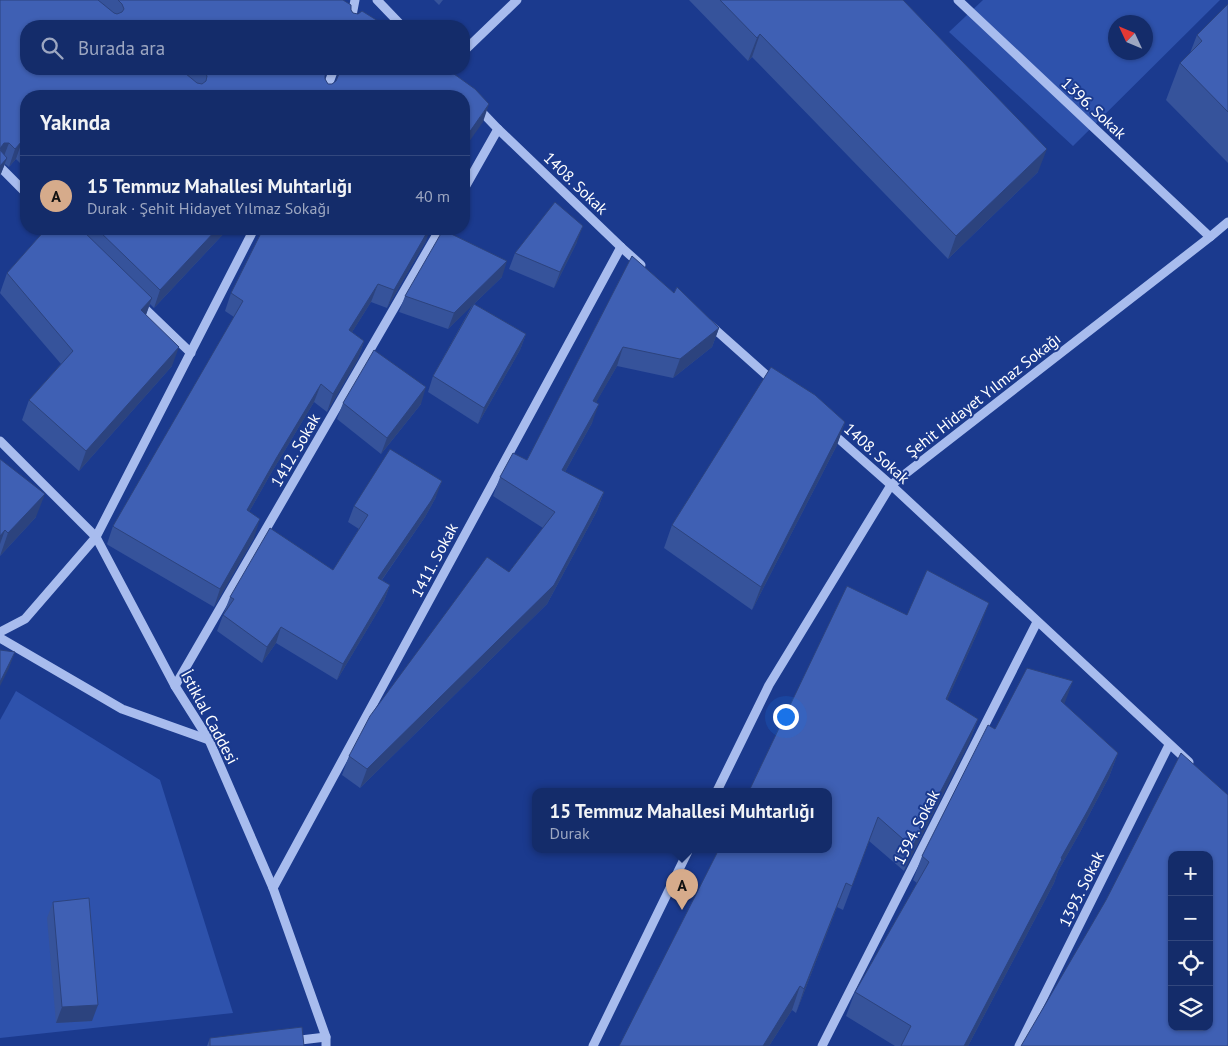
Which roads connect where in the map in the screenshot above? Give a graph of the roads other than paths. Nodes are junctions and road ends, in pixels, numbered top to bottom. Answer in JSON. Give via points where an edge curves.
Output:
{"nodes":[{"id":1,"x":355,"y":0,"type":"edge"},
{"id":2,"x":377,"y":0,"type":"edge"},
{"id":3,"x":517,"y":0,"type":"edge"},
{"id":4,"x":960,"y":0,"type":"edge"},
{"id":5,"x":351,"y":20,"type":"edge"},
{"id":6,"x":396,"y":20,"type":"edge"},
{"id":7,"x":470,"y":45,"type":"edge"},
{"id":8,"x":332,"y":75,"type":"edge"},
{"id":9,"x":326,"y":90,"type":"edge"},
{"id":10,"x":474,"y":103,"type":"edge"},
{"id":11,"x":498,"y":129,"type":"junction"},
{"id":12,"x":0,"y":167,"type":"edge"},
{"id":13,"x":470,"y":178,"type":"edge"},
{"id":14,"x":20,"y":187,"type":"edge"},
{"id":15,"x":1228,"y":222,"type":"edge"},
{"id":16,"x":251,"y":235,"type":"edge"},
{"id":17,"x":437,"y":235,"type":"edge"},
{"id":18,"x":1210,"y":237,"type":"junction"},
{"id":19,"x":621,"y":247,"type":"junction"},
{"id":20,"x":651,"y":274,"type":"edge"},
{"id":21,"x":134,"y":298,"type":"edge"},
{"id":22,"x":703,"y":319,"type":"edge"},
{"id":23,"x":191,"y":354,"type":"junction"},
{"id":24,"x":784,"y":390,"type":"edge"},
{"id":25,"x":826,"y":427,"type":"edge"},
{"id":26,"x":0,"y":441,"type":"edge"},
{"id":27,"x":891,"y":485,"type":"junction"},
{"id":28,"x":96,"y":538,"type":"junction"},
{"id":29,"x":1037,"y":622,"type":"junction"},
{"id":30,"x":0,"y":632,"type":"edge"},
{"id":31,"x":0,"y":638,"type":"edge"},
{"id":32,"x":175,"y":686,"type":"junction"},
{"id":33,"x":209,"y":740,"type":"junction"},
{"id":34,"x":1169,"y":745,"type":"junction"},
{"id":35,"x":1199,"y":771,"type":"edge"},
{"id":36,"x":719,"y":788,"type":"edge"},
{"id":37,"x":687,"y":853,"type":"edge"},
{"id":38,"x":273,"y":888,"type":"junction"},
{"id":39,"x":326,"y":1042,"type":"edge"},
{"id":40,"x":280,"y":1043,"type":"edge"},
{"id":41,"x":593,"y":1046,"type":"edge"},
{"id":42,"x":822,"y":1046,"type":"edge"},
{"id":43,"x":1019,"y":1046,"type":"edge"}],
"edges":[{"from":1,"to":5,"type":"street"},
{"from":2,"to":6,"type":"street"},
{"from":3,"to":7,"type":"street"},
{"from":4,"to":18,"type":"street","name":"1396. Sokak"},
{"from":8,"to":9,"type":"street"},
{"from":10,"to":11,"type":"street","name":"1408. Sokak"},
{"from":11,"to":13,"type":"street"},
{"from":11,"to":19,"type":"street","name":"1408. Sokak"},
{"from":12,"to":14,"type":"street"},
{"from":15,"to":18,"type":"street","name":"Şehit Hidayet Yılmaz Sokağı"},
{"from":16,"to":23,"type":"street"},
{"from":17,"to":32,"type":"street","name":"1412. Sokak"},
{"from":18,"to":27,"type":"street","name":"Şehit Hidayet Yılmaz Sokağı"},
{"from":19,"to":20,"type":"street","name":"1408. Sokak"},
{"from":19,"to":38,"type":"street","name":"1411. Sokak"},
{"from":21,"to":23,"type":"street"},
{"from":22,"to":24,"type":"street"},
{"from":23,"to":28,"type":"street"},
{"from":25,"to":27,"type":"street","name":"1408. Sokak"},
{"from":26,"to":28,"type":"street","name":"İstiklal Caddesi"},
{"from":27,"to":29,"type":"street","name":"1408. Sokak"},
{"from":27,"to":36,"type":"street","name":"Şehit Hidayet Yılmaz Sokağı","via":[[769,685]]},
{"from":28,"to":30,"type":"street","via":[[25,619]]},
{"from":28,"to":32,"type":"street","name":"İstiklal Caddesi"},
{"from":29,"to":34,"type":"street","name":"1408. Sokak"},
{"from":29,"to":42,"type":"street","name":"1394. Sokak"},
{"from":31,"to":33,"type":"street","via":[[122,709]]},
{"from":32,"to":33,"type":"street","name":"İstiklal Caddesi"},
{"from":33,"to":38,"type":"street","name":"İstiklal Caddesi"},
{"from":34,"to":35,"type":"street","name":"1408. Sokak"},
{"from":34,"to":43,"type":"street","name":"1393. Sokak"},
{"from":37,"to":41,"type":"street"},
{"from":38,"to":39,"type":"street","name":"İstiklal Caddesi"},
{"from":39,"to":40,"type":"street"}]}
